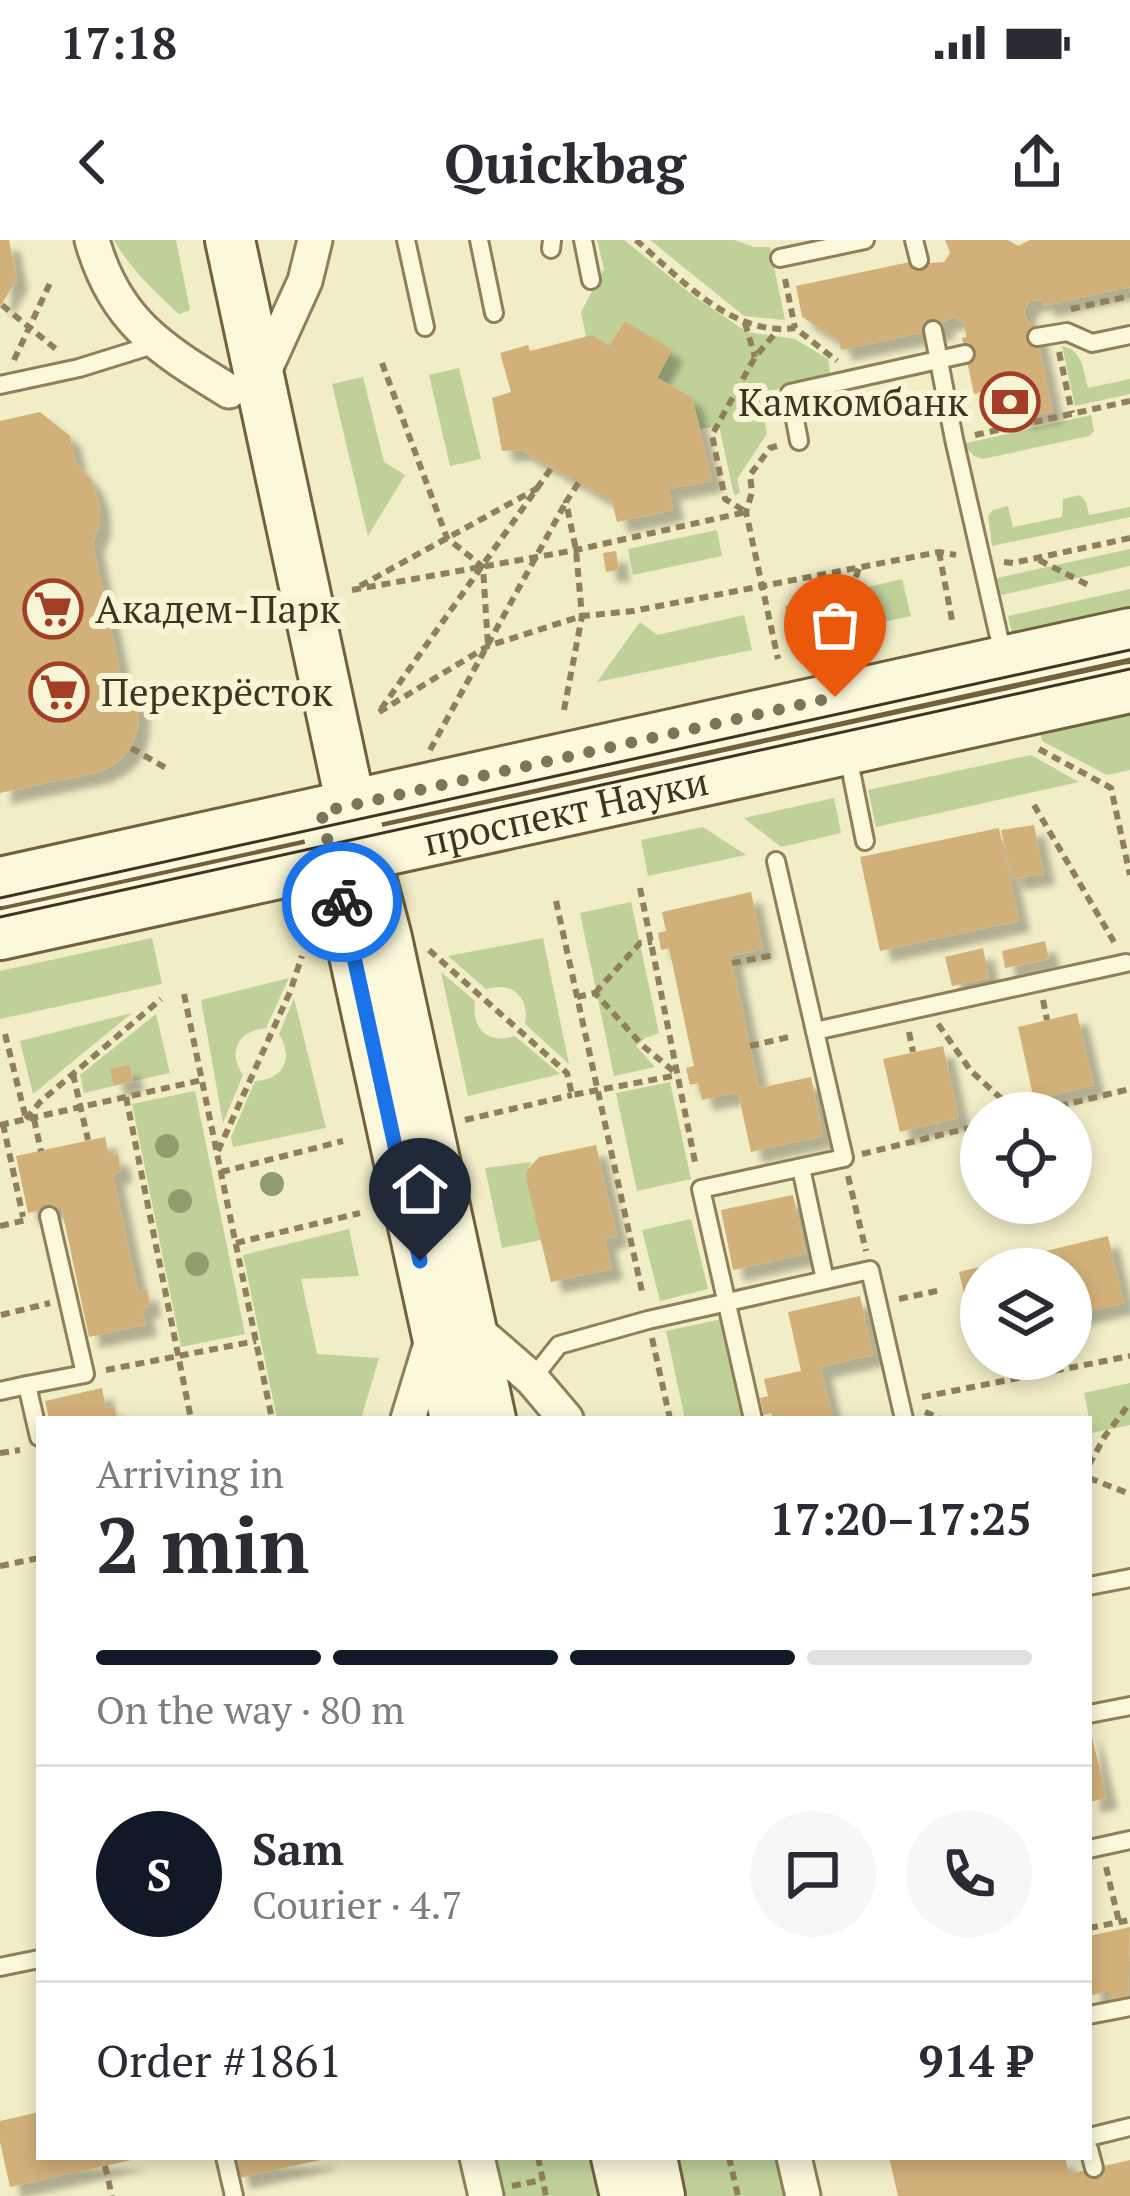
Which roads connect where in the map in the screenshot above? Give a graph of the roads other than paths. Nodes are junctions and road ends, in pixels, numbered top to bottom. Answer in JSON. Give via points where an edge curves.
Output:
{"nodes":[{"id":1,"x":92,"y":240,"type":"edge"},
{"id":2,"x":196,"y":240,"type":"edge"},
{"id":3,"x":230,"y":240,"type":"edge"},
{"id":4,"x":315,"y":240,"type":"edge"},
{"id":5,"x":406,"y":240,"type":"edge"},
{"id":6,"x":478,"y":240,"type":"edge"},
{"id":7,"x":583,"y":240,"type":"edge"},
{"id":8,"x":865,"y":240,"type":"edge"},
{"id":9,"x":914,"y":240,"type":"edge"},
{"id":10,"x":780,"y":258,"type":"dead end"},
{"id":11,"x":919,"y":260,"type":"dead end"},
{"id":12,"x":591,"y":280,"type":"dead end"},
{"id":13,"x":494,"y":314,"type":"dead end"},
{"id":14,"x":425,"y":327,"type":"dead end"},
{"id":15,"x":933,"y":330,"type":"dead end"},
{"id":16,"x":1130,"y":335,"type":"edge"},
{"id":17,"x":1046,"y":336,"type":"road end"},
{"id":18,"x":156,"y":344,"type":"junction"},
{"id":19,"x":965,"y":354,"type":"dead end"},
{"id":20,"x":938,"y":359,"type":"junction"},
{"id":21,"x":1,"y":385,"type":"edge"},
{"id":22,"x":245,"y":386,"type":"junction"},
{"id":23,"x":800,"y":441,"type":"road end"},
{"id":24,"x":1130,"y":632,"type":"edge"},
{"id":25,"x":1004,"y":660,"type":"junction"},
{"id":26,"x":1130,"y":688,"type":"edge"},
{"id":27,"x":847,"y":751,"type":"junction"},
{"id":28,"x":336,"y":808,"type":"junction"},
{"id":29,"x":865,"y":841,"type":"dead end"},
{"id":30,"x":348,"y":858,"type":"junction"},
{"id":31,"x":776,"y":861,"type":"dead end"},
{"id":32,"x":0,"y":881,"type":"edge"},
{"id":33,"x":0,"y":935,"type":"edge"},
{"id":34,"x":1129,"y":968,"type":"edge"},
{"id":35,"x":815,"y":1031,"type":"junction"},
{"id":36,"x":801,"y":1168,"type":"junction"},
{"id":37,"x":49,"y":1216,"type":"dead end"},
{"id":38,"x":825,"y":1280,"type":"junction"},
{"id":39,"x":727,"y":1302,"type":"junction"},
{"id":40,"x":453,"y":1327,"type":"junction"},
{"id":41,"x":532,"y":1379,"type":"junction"},
{"id":42,"x":27,"y":1385,"type":"junction"},
{"id":43,"x":0,"y":1391,"type":"edge"},
{"id":44,"x":902,"y":1410,"type":"edge"},
{"id":45,"x":409,"y":1416,"type":"edge"},
{"id":46,"x":455,"y":1416,"type":"edge"},
{"id":47,"x":490,"y":1416,"type":"edge"},
{"id":48,"x":563,"y":1416,"type":"edge"},
{"id":49,"x":752,"y":1416,"type":"edge"},
{"id":50,"x":36,"y":1424,"type":"edge"},
{"id":51,"x":1130,"y":1577,"type":"edge"},
{"id":52,"x":1092,"y":1585,"type":"edge"},
{"id":53,"x":1130,"y":1706,"type":"edge"},
{"id":54,"x":1092,"y":1713,"type":"edge"},
{"id":55,"x":1130,"y":1840,"type":"edge"},
{"id":56,"x":1095,"y":1848,"type":"edge"},
{"id":57,"x":36,"y":1960,"type":"edge"},
{"id":58,"x":0,"y":1967,"type":"edge"},
{"id":59,"x":1130,"y":2006,"type":"edge"},
{"id":60,"x":1092,"y":2014,"type":"edge"},
{"id":61,"x":1130,"y":2127,"type":"edge"},
{"id":62,"x":1092,"y":2136,"type":"edge"},
{"id":63,"x":226,"y":2160,"type":"edge"},
{"id":64,"x":477,"y":2160,"type":"edge"},
{"id":65,"x":617,"y":2160,"type":"edge"},
{"id":66,"x":653,"y":2160,"type":"edge"},
{"id":67,"x":795,"y":2160,"type":"edge"},
{"id":68,"x":1092,"y":2160,"type":"edge"},
{"id":69,"x":1094,"y":2168,"type":"dead end"},
{"id":70,"x":478,"y":2195,"type":"edge"},
{"id":71,"x":235,"y":2196,"type":"edge"},
{"id":72,"x":625,"y":2196,"type":"edge"},
{"id":73,"x":660,"y":2196,"type":"edge"},
{"id":74,"x":803,"y":2196,"type":"edge"}],
"edges":[{"from":1,"to":18,"type":"street","via":[[116,297]]},
{"from":2,"to":22,"type":"main road"},
{"from":3,"to":22,"type":"main road"},
{"from":4,"to":22,"type":"street","via":[[305,280]]},
{"from":5,"to":14,"type":"lane"},
{"from":6,"to":13,"type":"lane"},
{"from":7,"to":12,"type":"lane"},
{"from":8,"to":10,"type":"lane"},
{"from":9,"to":11,"type":"lane"},
{"from":15,"to":20,"type":"lane"},
{"from":16,"to":17,"type":"lane","via":[[1093,343],[1067,332]]},
{"from":18,"to":21,"type":"lane"},
{"from":18,"to":22,"type":"street"},
{"from":19,"to":20,"type":"lane"},
{"from":20,"to":23,"type":"lane","via":[[790,393]]},
{"from":20,"to":25,"type":"lane"},
{"from":22,"to":28,"type":"main road"},
{"from":24,"to":25,"type":"main road","name":"проспект Науки"},
{"from":25,"to":28,"type":"main road","name":"проспект Науки"},
{"from":26,"to":27,"type":"main road","name":"проспект Науки"},
{"from":27,"to":29,"type":"lane"},
{"from":27,"to":30,"type":"main road","name":"проспект Науки"},
{"from":28,"to":30,"type":"main road"},
{"from":28,"to":32,"type":"main road","name":"проспект Науки"},
{"from":30,"to":33,"type":"main road","name":"проспект Науки"},
{"from":30,"to":40,"type":"main road","via":[[387,938]]},
{"from":31,"to":35,"type":"lane"},
{"from":34,"to":35,"type":"lane"},
{"from":35,"to":36,"type":"lane","via":[[844,1158]]},
{"from":36,"to":38,"type":"lane"},
{"from":36,"to":39,"type":"lane","via":[[701,1189]]},
{"from":37,"to":42,"type":"lane","via":[[85,1374]]},
{"from":38,"to":39,"type":"lane"},
{"from":38,"to":44,"type":"lane","via":[[870,1270]]},
{"from":39,"to":41,"type":"lane","via":[[559,1345]]},
{"from":39,"to":49,"type":"lane"},
{"from":40,"to":41,"type":"street"},
{"from":40,"to":45,"type":"street"},
{"from":40,"to":46,"type":"main road"},
{"from":40,"to":47,"type":"main road"},
{"from":41,"to":48,"type":"street"},
{"from":42,"to":43,"type":"lane"},
{"from":42,"to":50,"type":"lane"},
{"from":51,"to":52,"type":"lane"},
{"from":53,"to":54,"type":"lane"},
{"from":55,"to":56,"type":"lane"},
{"from":57,"to":58,"type":"lane"},
{"from":59,"to":60,"type":"lane"},
{"from":61,"to":62,"type":"lane"},
{"from":63,"to":71,"type":"lane"},
{"from":64,"to":70,"type":"street"},
{"from":65,"to":72,"type":"main road"},
{"from":66,"to":73,"type":"main road"},
{"from":67,"to":74,"type":"street"},
{"from":68,"to":69,"type":"lane"}]}
